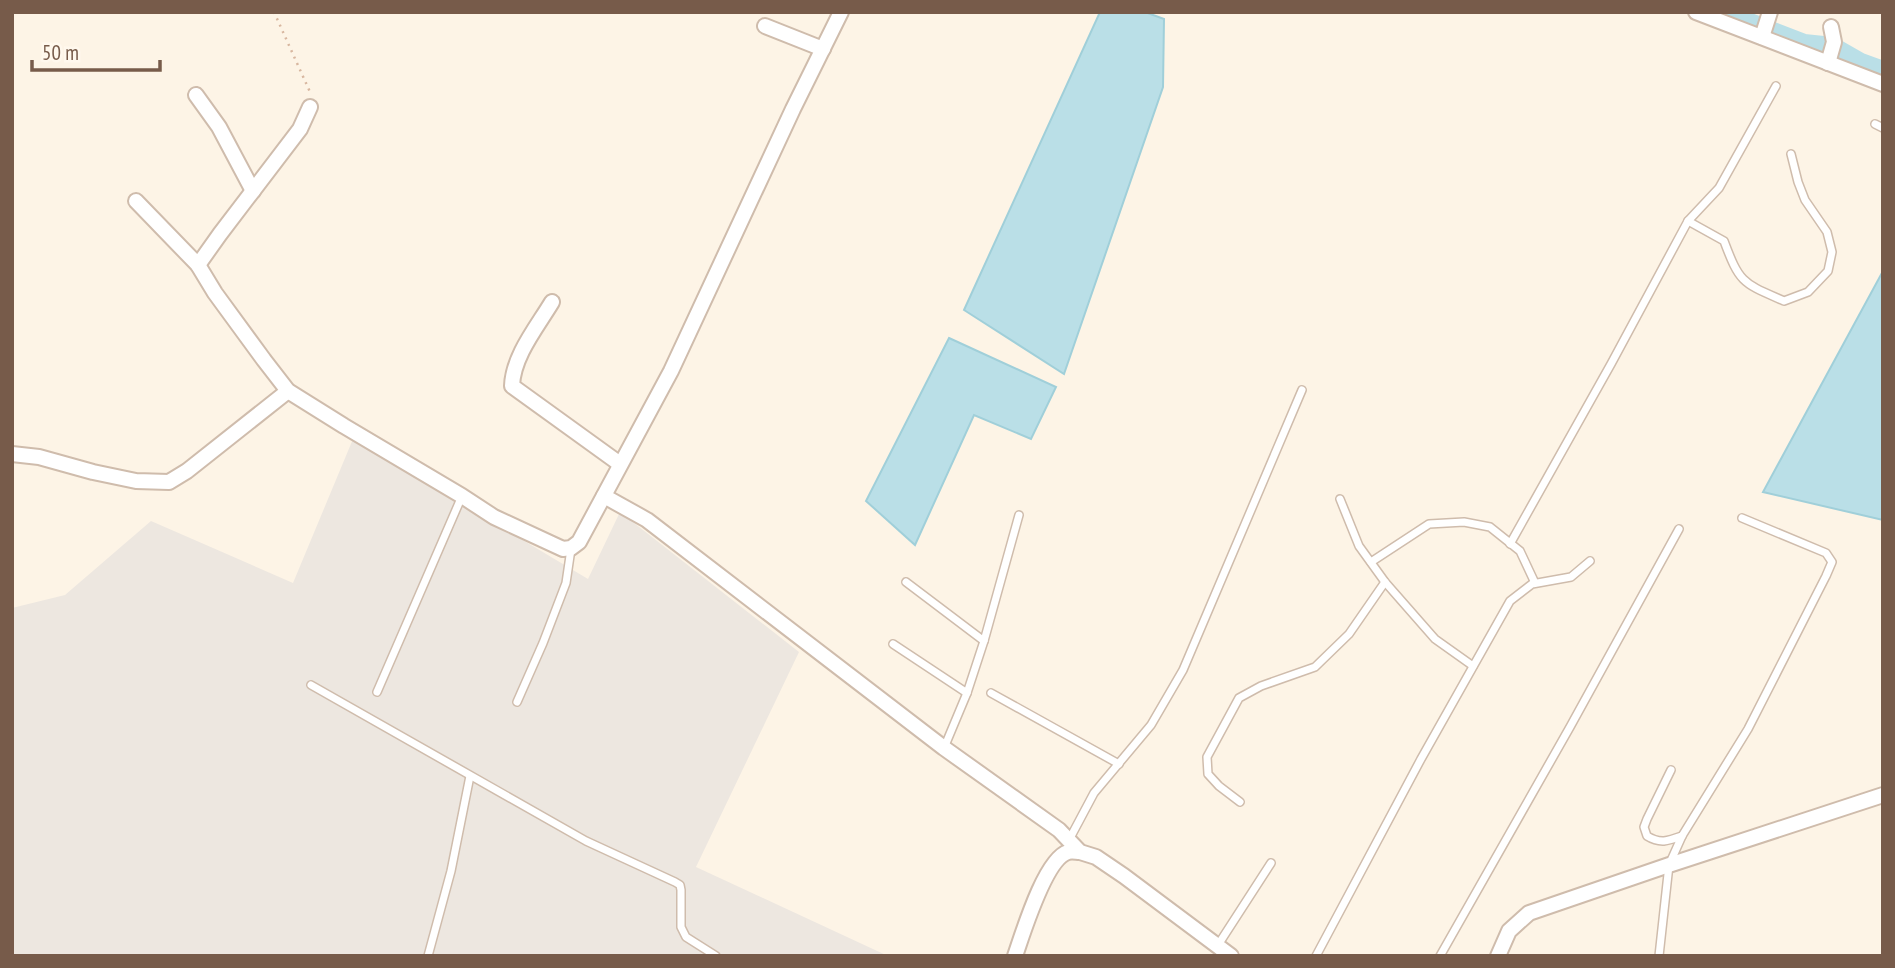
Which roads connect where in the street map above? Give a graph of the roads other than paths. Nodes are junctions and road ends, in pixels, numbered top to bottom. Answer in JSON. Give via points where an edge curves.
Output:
{"nodes":[{"id":1,"x":841,"y":12,"type":"edge"},
{"id":2,"x":1696,"y":12,"type":"edge"},
{"id":3,"x":1770,"y":12,"type":"edge"},
{"id":4,"x":765,"y":26,"type":"dead end"},
{"id":5,"x":1762,"y":37,"type":"junction"},
{"id":6,"x":824,"y":49,"type":"junction"},
{"id":7,"x":1881,"y":77,"type":"edge"},
{"id":8,"x":1776,"y":86,"type":"dead end"},
{"id":9,"x":196,"y":95,"type":"dead end"},
{"id":10,"x":310,"y":107,"type":"road end"},
{"id":11,"x":1791,"y":154,"type":"dead end"},
{"id":12,"x":253,"y":191,"type":"junction"},
{"id":13,"x":136,"y":201,"type":"dead end"},
{"id":14,"x":1688,"y":221,"type":"junction"},
{"id":15,"x":198,"y":265,"type":"junction"},
{"id":16,"x":552,"y":302,"type":"dead end"},
{"id":17,"x":1302,"y":390,"type":"dead end"},
{"id":18,"x":288,"y":391,"type":"junction"},
{"id":19,"x":12,"y":454,"type":"edge"},
{"id":20,"x":620,"y":464,"type":"junction"},
{"id":21,"x":462,"y":496,"type":"junction"},
{"id":22,"x":604,"y":496,"type":"junction"},
{"id":23,"x":1340,"y":499,"type":"dead end"},
{"id":24,"x":1019,"y":515,"type":"dead end"},
{"id":25,"x":1742,"y":518,"type":"dead end"},
{"id":26,"x":1679,"y":529,"type":"dead end"},
{"id":27,"x":1510,"y":544,"type":"junction"},
{"id":28,"x":571,"y":548,"type":"junction"},
{"id":29,"x":1590,"y":561,"type":"dead end"},
{"id":30,"x":1371,"y":562,"type":"junction"},
{"id":31,"x":906,"y":582,"type":"dead end"},
{"id":32,"x":1385,"y":582,"type":"junction"},
{"id":33,"x":1535,"y":583,"type":"junction"},
{"id":34,"x":984,"y":642,"type":"junction"},
{"id":35,"x":893,"y":644,"type":"dead end"},
{"id":36,"x":1473,"y":666,"type":"junction"},
{"id":37,"x":311,"y":685,"type":"dead end"},
{"id":38,"x":377,"y":692,"type":"dead end"},
{"id":39,"x":967,"y":693,"type":"junction"},
{"id":40,"x":991,"y":693,"type":"dead end"},
{"id":41,"x":517,"y":702,"type":"dead end"},
{"id":42,"x":944,"y":748,"type":"junction"},
{"id":43,"x":1119,"y":764,"type":"junction"},
{"id":44,"x":1671,"y":770,"type":"dead end"},
{"id":45,"x":470,"y":776,"type":"junction"},
{"id":46,"x":1883,"y":795,"type":"edge"},
{"id":47,"x":1240,"y":802,"type":"dead end"},
{"id":48,"x":1682,"y":836,"type":"junction"},
{"id":49,"x":1069,"y":840,"type":"junction"},
{"id":50,"x":1080,"y":852,"type":"junction"},
{"id":51,"x":1270,"y":863,"type":"dead end"},
{"id":52,"x":1669,"y":865,"type":"junction"},
{"id":53,"x":1217,"y":946,"type":"junction"},
{"id":54,"x":428,"y":956,"type":"edge"},
{"id":55,"x":716,"y":956,"type":"edge"},
{"id":56,"x":1015,"y":956,"type":"edge"},
{"id":57,"x":1230,"y":956,"type":"edge"},
{"id":58,"x":1316,"y":956,"type":"edge"},
{"id":59,"x":1440,"y":956,"type":"edge"},
{"id":60,"x":1498,"y":956,"type":"edge"},
{"id":61,"x":1659,"y":956,"type":"edge"}],
"edges":[{"from":1,"to":6,"type":"street"},
{"from":2,"to":5,"type":"street"},
{"from":3,"to":5,"type":"street"},
{"from":4,"to":6,"type":"street"},
{"from":5,"to":7,"type":"street","via":[[1831,47]]},
{"from":6,"to":20,"type":"street","via":[[671,371]]},
{"from":8,"to":14,"type":"lane","via":[[1719,188]]},
{"from":9,"to":12,"type":"street"},
{"from":10,"to":12,"type":"street","via":[[300,129]]},
{"from":11,"to":14,"type":"lane","via":[[1805,200],[1827,232],[1832,252],[1828,271],[1808,292],[1784,301],[1749,286],[1735,271],[1724,241]]},
{"from":12,"to":15,"type":"street"},
{"from":13,"to":15,"type":"street"},
{"from":14,"to":27,"type":"lane"},
{"from":15,"to":18,"type":"street"},
{"from":16,"to":20,"type":"street","via":[[520,355],[512,386]]},
{"from":17,"to":43,"type":"lane","via":[[1183,670],[1151,725]]},
{"from":18,"to":19,"type":"street","via":[[169,482],[136,481]]},
{"from":18,"to":21,"type":"street"},
{"from":20,"to":22,"type":"street"},
{"from":21,"to":28,"type":"street","via":[[494,517],[563,549]]},
{"from":21,"to":38,"type":"lane"},
{"from":22,"to":28,"type":"street","via":[[579,542]]},
{"from":22,"to":42,"type":"street","via":[[647,520]]},
{"from":23,"to":30,"type":"lane","via":[[1359,546]]},
{"from":24,"to":34,"type":"lane"},
{"from":25,"to":48,"type":"lane","via":[[1826,553],[1832,562],[1748,729]]},
{"from":26,"to":59,"type":"lane"},
{"from":27,"to":30,"type":"lane","via":[[1490,527],[1464,522],[1429,524]]},
{"from":27,"to":33,"type":"lane","via":[[1520,551]]},
{"from":28,"to":41,"type":"lane","via":[[566,583]]},
{"from":29,"to":33,"type":"lane","via":[[1571,577]]},
{"from":30,"to":32,"type":"lane"},
{"from":31,"to":34,"type":"lane"},
{"from":32,"to":36,"type":"lane","via":[[1435,639]]},
{"from":32,"to":47,"type":"lane","via":[[1349,634],[1315,667],[1240,698],[1207,757],[1208,774]]},
{"from":33,"to":36,"type":"lane","via":[[1510,601]]},
{"from":34,"to":39,"type":"lane"},
{"from":35,"to":39,"type":"lane"},
{"from":36,"to":58,"type":"lane"},
{"from":37,"to":45,"type":"lane"},
{"from":39,"to":42,"type":"lane"},
{"from":40,"to":43,"type":"lane"},
{"from":42,"to":49,"type":"street"},
{"from":43,"to":49,"type":"lane","via":[[1094,793]]},
{"from":44,"to":48,"type":"lane","via":[[1644,827],[1655,841]]},
{"from":45,"to":54,"type":"lane","via":[[452,871]]},
{"from":45,"to":55,"type":"lane","via":[[586,841],[675,882],[681,890],[682,933]]},
{"from":46,"to":52,"type":"street"},
{"from":48,"to":52,"type":"lane"},
{"from":49,"to":50,"type":"street"},
{"from":50,"to":53,"type":"street","via":[[1124,876]]},
{"from":50,"to":56,"type":"street","via":[[1067,852],[1053,864]]},
{"from":51,"to":53,"type":"lane"},
{"from":52,"to":60,"type":"street","via":[[1529,913],[1509,931]]},
{"from":52,"to":61,"type":"lane"},
{"from":53,"to":57,"type":"street"}]}
